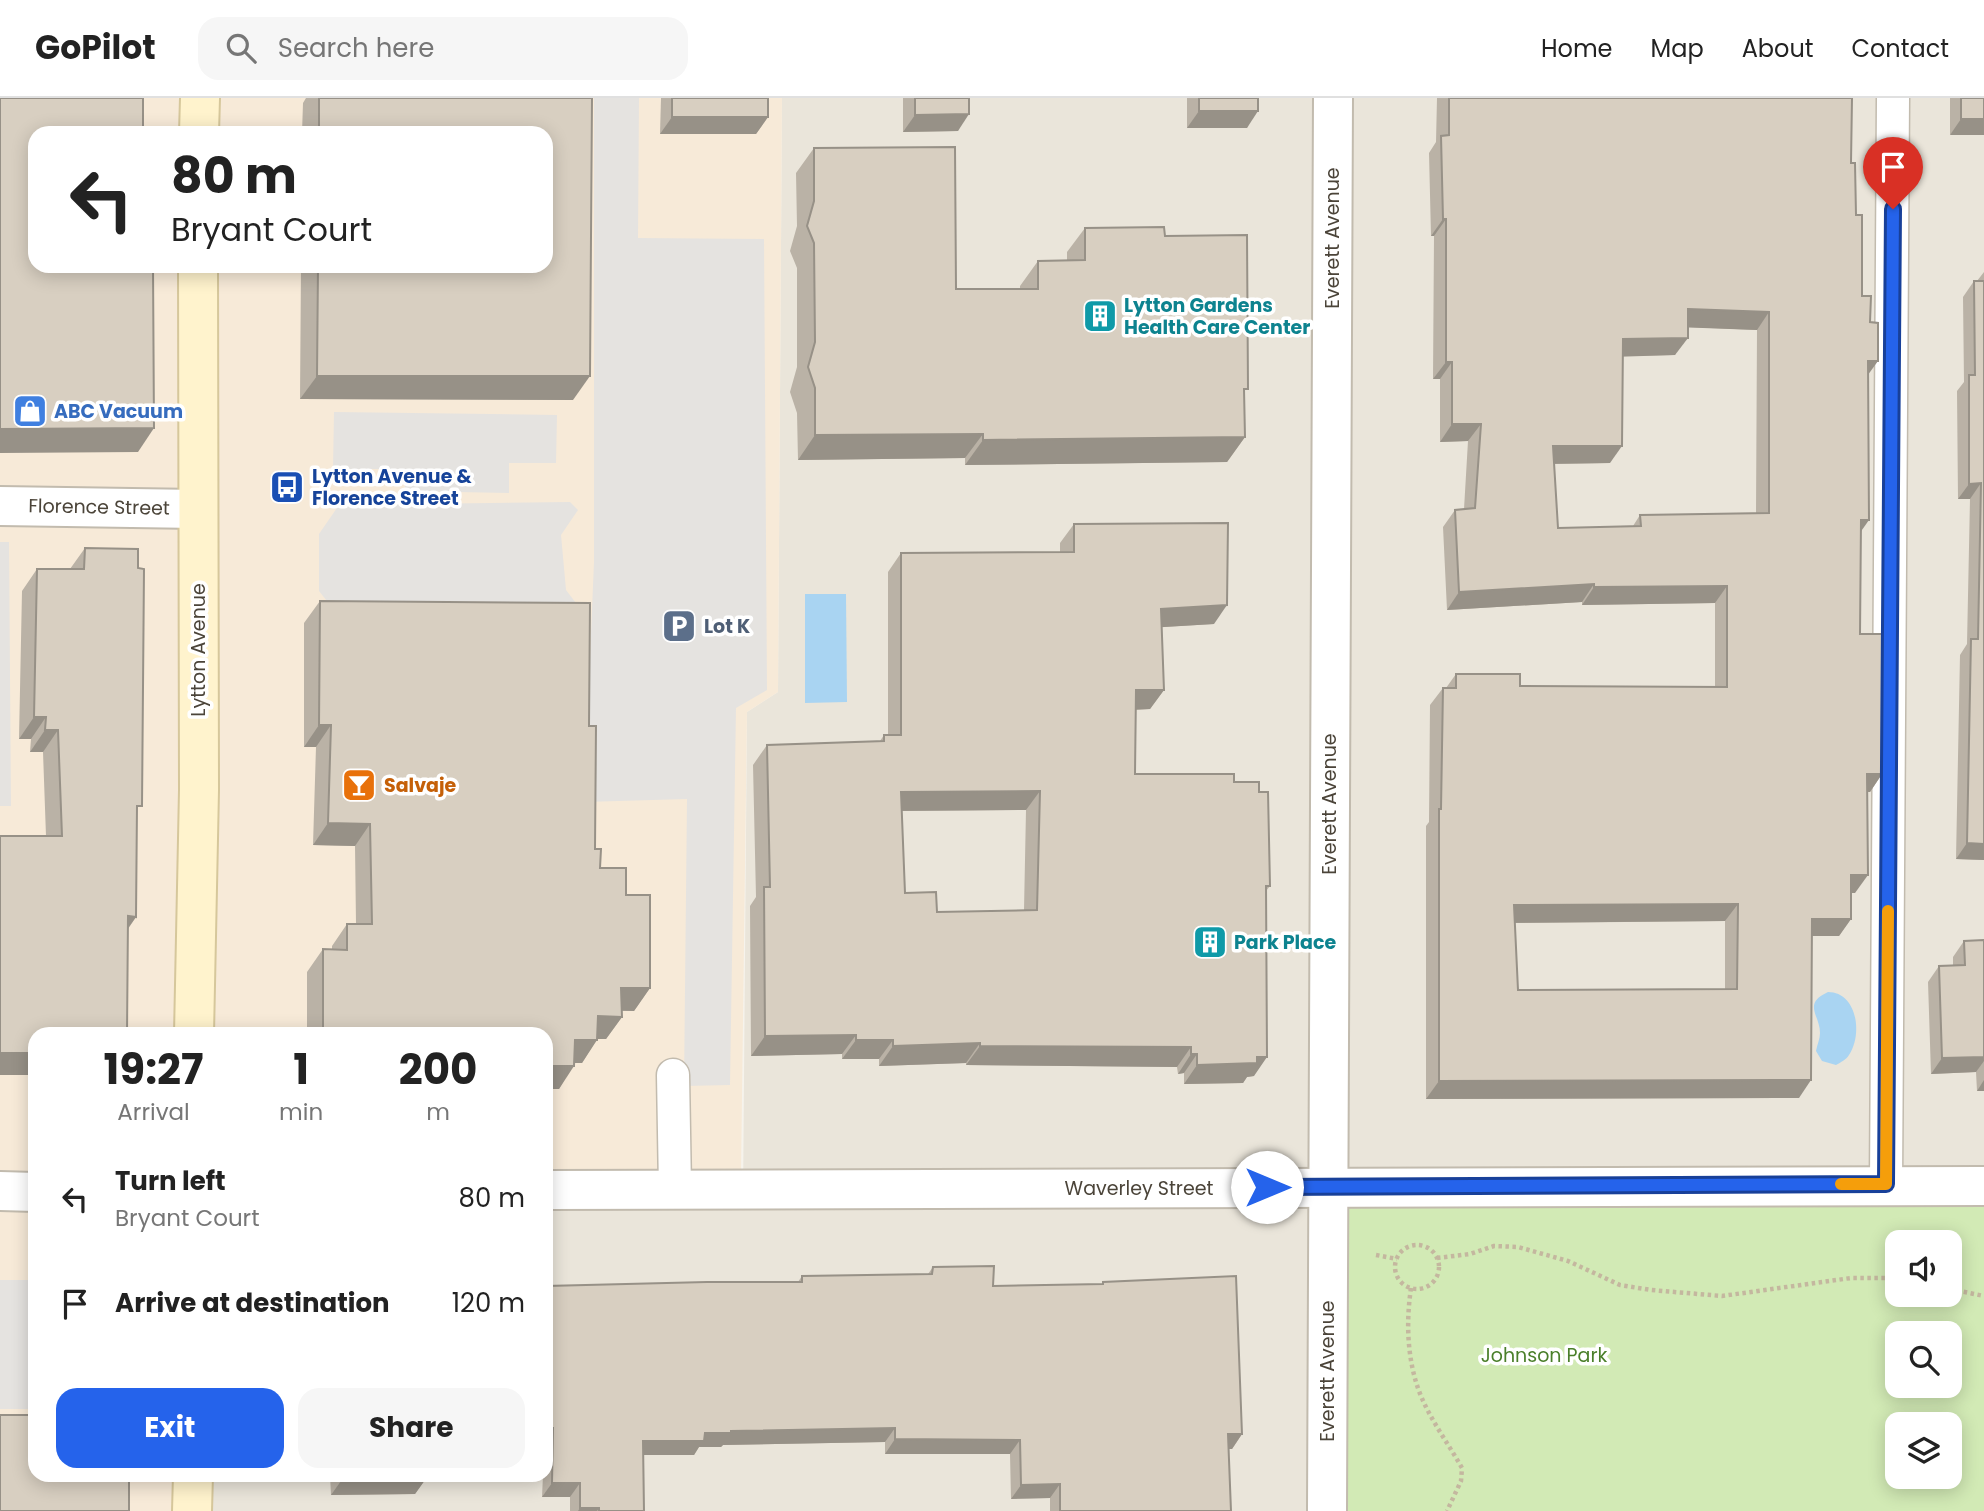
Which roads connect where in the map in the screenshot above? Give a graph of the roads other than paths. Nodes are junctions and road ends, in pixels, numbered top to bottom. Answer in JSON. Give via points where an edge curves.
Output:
{"nodes":[{"id":1,"x":200,"y":98,"type":"edge"},
{"id":2,"x":1333,"y":98,"type":"edge"},
{"id":3,"x":1893,"y":98,"type":"edge"},
{"id":4,"x":199,"y":126,"type":"edge"},
{"id":5,"x":198,"y":273,"type":"edge"},
{"id":6,"x":0,"y":506,"type":"edge"},
{"id":7,"x":198,"y":509,"type":"junction"},
{"id":8,"x":194,"y":1027,"type":"edge"},
{"id":9,"x":673,"y":1075,"type":"dead end"},
{"id":10,"x":1886,"y":1184,"type":"junction"},
{"id":11,"x":1984,"y":1186,"type":"edge"},
{"id":12,"x":1327,"y":1188,"type":"junction"},
{"id":13,"x":675,"y":1189,"type":"junction"},
{"id":14,"x":553,"y":1190,"type":"edge"},
{"id":15,"x":0,"y":1191,"type":"edge"},
{"id":16,"x":28,"y":1192,"type":"edge"},
{"id":17,"x":192,"y":1482,"type":"edge"},
{"id":18,"x":192,"y":1511,"type":"edge"},
{"id":19,"x":1327,"y":1511,"type":"edge"}],
"edges":[{"from":1,"to":4,"type":"street"},
{"from":2,"to":12,"type":"street","name":"Everett Avenue"},
{"from":3,"to":10,"type":"lane"},
{"from":5,"to":7,"type":"street","name":"Lytton Avenue"},
{"from":6,"to":7,"type":"street","name":"Florence Street"},
{"from":7,"to":8,"type":"street","name":"Lytton Avenue"},
{"from":9,"to":13,"type":"lane"},
{"from":10,"to":11,"type":"street","name":"Waverley Street"},
{"from":10,"to":12,"type":"street","name":"Waverley Street"},
{"from":12,"to":13,"type":"street","name":"Waverley Street"},
{"from":12,"to":19,"type":"street","name":"Everett Avenue"},
{"from":13,"to":14,"type":"street","name":"Waverley Street"},
{"from":15,"to":16,"type":"street"},
{"from":17,"to":18,"type":"street"}]}
